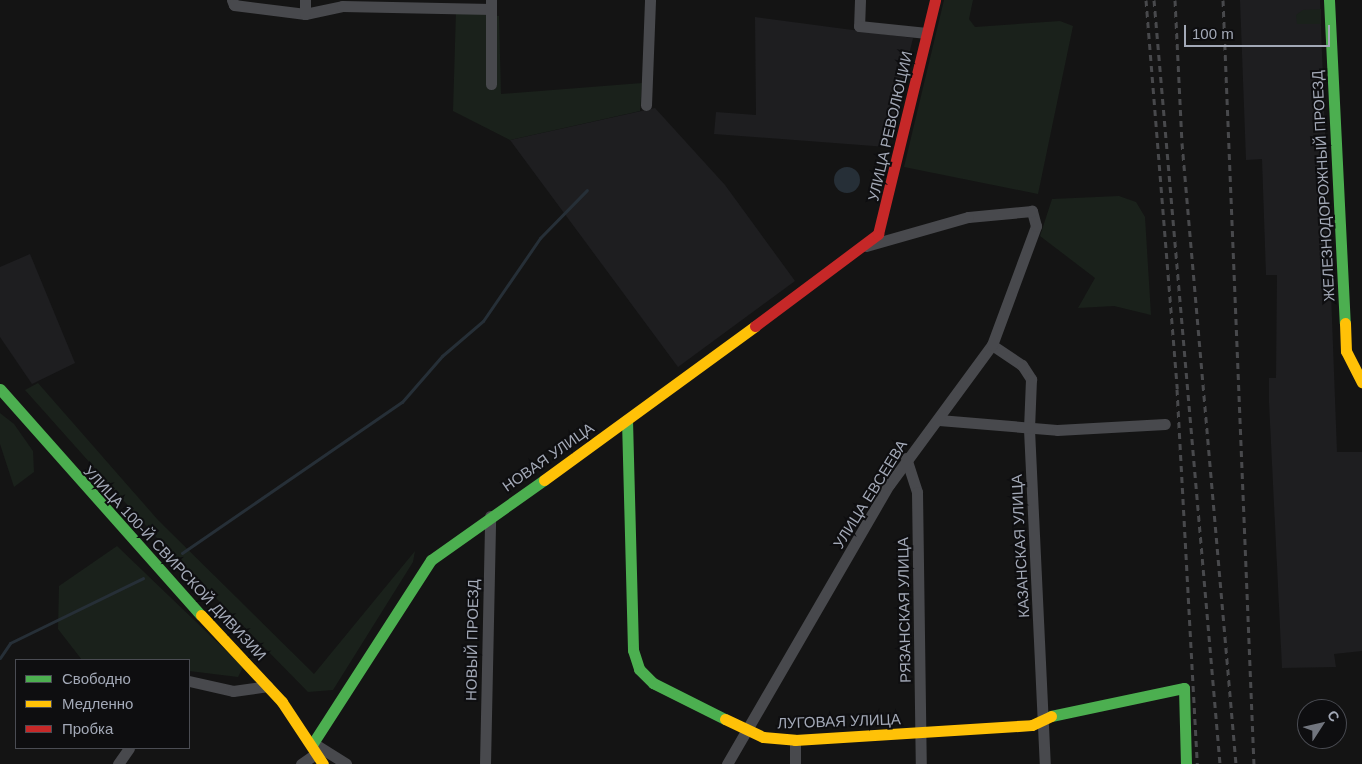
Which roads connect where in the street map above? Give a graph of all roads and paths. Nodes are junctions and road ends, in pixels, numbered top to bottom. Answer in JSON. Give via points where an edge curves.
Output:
{"nodes":[{"id":1,"x":232,"y":0,"type":"edge"},
{"id":2,"x":305,"y":0,"type":"edge"},
{"id":3,"x":650,"y":0,"type":"edge"},
{"id":4,"x":860,"y":0,"type":"edge"},
{"id":5,"x":935,"y":0,"type":"edge"},
{"id":6,"x":1329,"y":0,"type":"edge"},
{"id":7,"x":491,"y":4,"type":"edge"},
{"id":8,"x":305,"y":14,"type":"junction"},
{"id":9,"x":927,"y":33,"type":"junction"},
{"id":10,"x":491,"y":84,"type":"dead end"},
{"id":11,"x":646,"y":105,"type":"dead end"},
{"id":12,"x":857,"y":248,"type":"junction"},
{"id":13,"x":992,"y":345,"type":"junction"},
{"id":14,"x":1362,"y":382,"type":"edge"},
{"id":15,"x":0,"y":389,"type":"edge"},
{"id":16,"x":627,"y":420,"type":"junction"},
{"id":17,"x":939,"y":420,"type":"junction"},
{"id":18,"x":1165,"y":424,"type":"dead end"},
{"id":19,"x":1029,"y":429,"type":"junction"},
{"id":20,"x":906,"y":458,"type":"junction"},
{"id":21,"x":490,"y":516,"type":"junction"},
{"id":22,"x":190,"y":682,"type":"edge"},
{"id":23,"x":268,"y":686,"type":"junction"},
{"id":24,"x":1044,"y":718,"type":"junction"},
{"id":25,"x":746,"y":730,"type":"junction"},
{"id":26,"x":921,"y":732,"type":"junction"},
{"id":27,"x":795,"y":740,"type":"junction"},
{"id":28,"x":127,"y":749,"type":"edge"},
{"id":29,"x":319,"y":755,"type":"edge"},
{"id":30,"x":118,"y":764,"type":"edge"},
{"id":31,"x":301,"y":764,"type":"edge"},
{"id":32,"x":346,"y":764,"type":"edge"},
{"id":33,"x":485,"y":764,"type":"edge"},
{"id":34,"x":727,"y":764,"type":"edge"},
{"id":35,"x":795,"y":764,"type":"edge"},
{"id":36,"x":921,"y":764,"type":"edge"},
{"id":37,"x":1045,"y":764,"type":"edge"},
{"id":38,"x":1186,"y":764,"type":"edge"}],
"edges":[{"from":1,"to":8,"type":"street","via":[[234,5]]},
{"from":2,"to":8,"type":"street"},
{"from":3,"to":11,"type":"street"},
{"from":4,"to":9,"type":"street","via":[[859,26]]},
{"from":5,"to":9,"type":"street","name":"УЛИЦА РЕВОЛЮЦИИ"},
{"from":6,"to":14,"type":"street","name":"ЖЕЛЕЗНОДОРОЖНЫЙ ПРОЕЗД","via":[[1346,351],[1352,370]]},
{"from":7,"to":8,"type":"street","via":[[342,6]]},
{"from":7,"to":10,"type":"street"},
{"from":9,"to":12,"type":"street","name":"УЛИЦА РЕВОЛЮЦИИ","via":[[880,229]]},
{"from":12,"to":13,"type":"street","name":"УЛИЦА ЕВСЕЕВА","via":[[968,217],[1032,211],[1036,226]]},
{"from":12,"to":16,"type":"street","name":"НОВАЯ УЛИЦА"},
{"from":13,"to":17,"type":"street","name":"УЛИЦА ЕВСЕЕВА"},
{"from":13,"to":19,"type":"street","name":"КАЗАНСКАЯ УЛИЦА","via":[[1029,373]]},
{"from":15,"to":23,"type":"street","name":"УЛИЦА 100-Й СВИРСКОЙ ДИВИЗИИ","via":[[121,528]]},
{"from":16,"to":21,"type":"street","name":"НОВАЯ УЛИЦА"},
{"from":16,"to":25,"type":"street","name":"ЛУГОВАЯ УЛИЦА","via":[[636,662],[653,683]]},
{"from":17,"to":19,"type":"street"},
{"from":17,"to":20,"type":"street","name":"УЛИЦА ЕВСЕЕВА"},
{"from":18,"to":19,"type":"street","via":[[1057,430],[1033,425]]},
{"from":19,"to":24,"type":"street","name":"КАЗАНСКАЯ УЛИЦА"},
{"from":20,"to":25,"type":"street","name":"УЛИЦА ЕВСЕЕВА"},
{"from":20,"to":26,"type":"street","name":"РЯЗАНСКАЯ УЛИЦА","via":[[917,499]]},
{"from":21,"to":29,"type":"street","name":"НОВАЯ УЛИЦА","via":[[422,569]]},
{"from":21,"to":33,"type":"street","name":"НОВЫЙ ПРОЕЗД"},
{"from":22,"to":23,"type":"street","via":[[233,691]]},
{"from":23,"to":29,"type":"street","name":"УЛИЦА 100-Й СВИРСКОЙ ДИВИЗИИ"},
{"from":24,"to":26,"type":"street","name":"ЛУГОВАЯ УЛИЦА","via":[[1032,725]]},
{"from":24,"to":37,"type":"street","name":"КАЗАНСКАЯ УЛИЦА"},
{"from":24,"to":38,"type":"street","name":"ЛУГОВАЯ УЛИЦА","via":[[1184,688]]},
{"from":25,"to":27,"type":"street","name":"ЛУГОВАЯ УЛИЦА"},
{"from":25,"to":34,"type":"street","name":"УЛИЦА ЕВСЕЕВА"},
{"from":26,"to":27,"type":"street","name":"ЛУГОВАЯ УЛИЦА"},
{"from":26,"to":36,"type":"street","name":"РЯЗАНСКАЯ УЛИЦА"},
{"from":27,"to":35,"type":"street"},
{"from":28,"to":30,"type":"street"},
{"from":29,"to":31,"type":"street"},
{"from":29,"to":32,"type":"street"}]}
